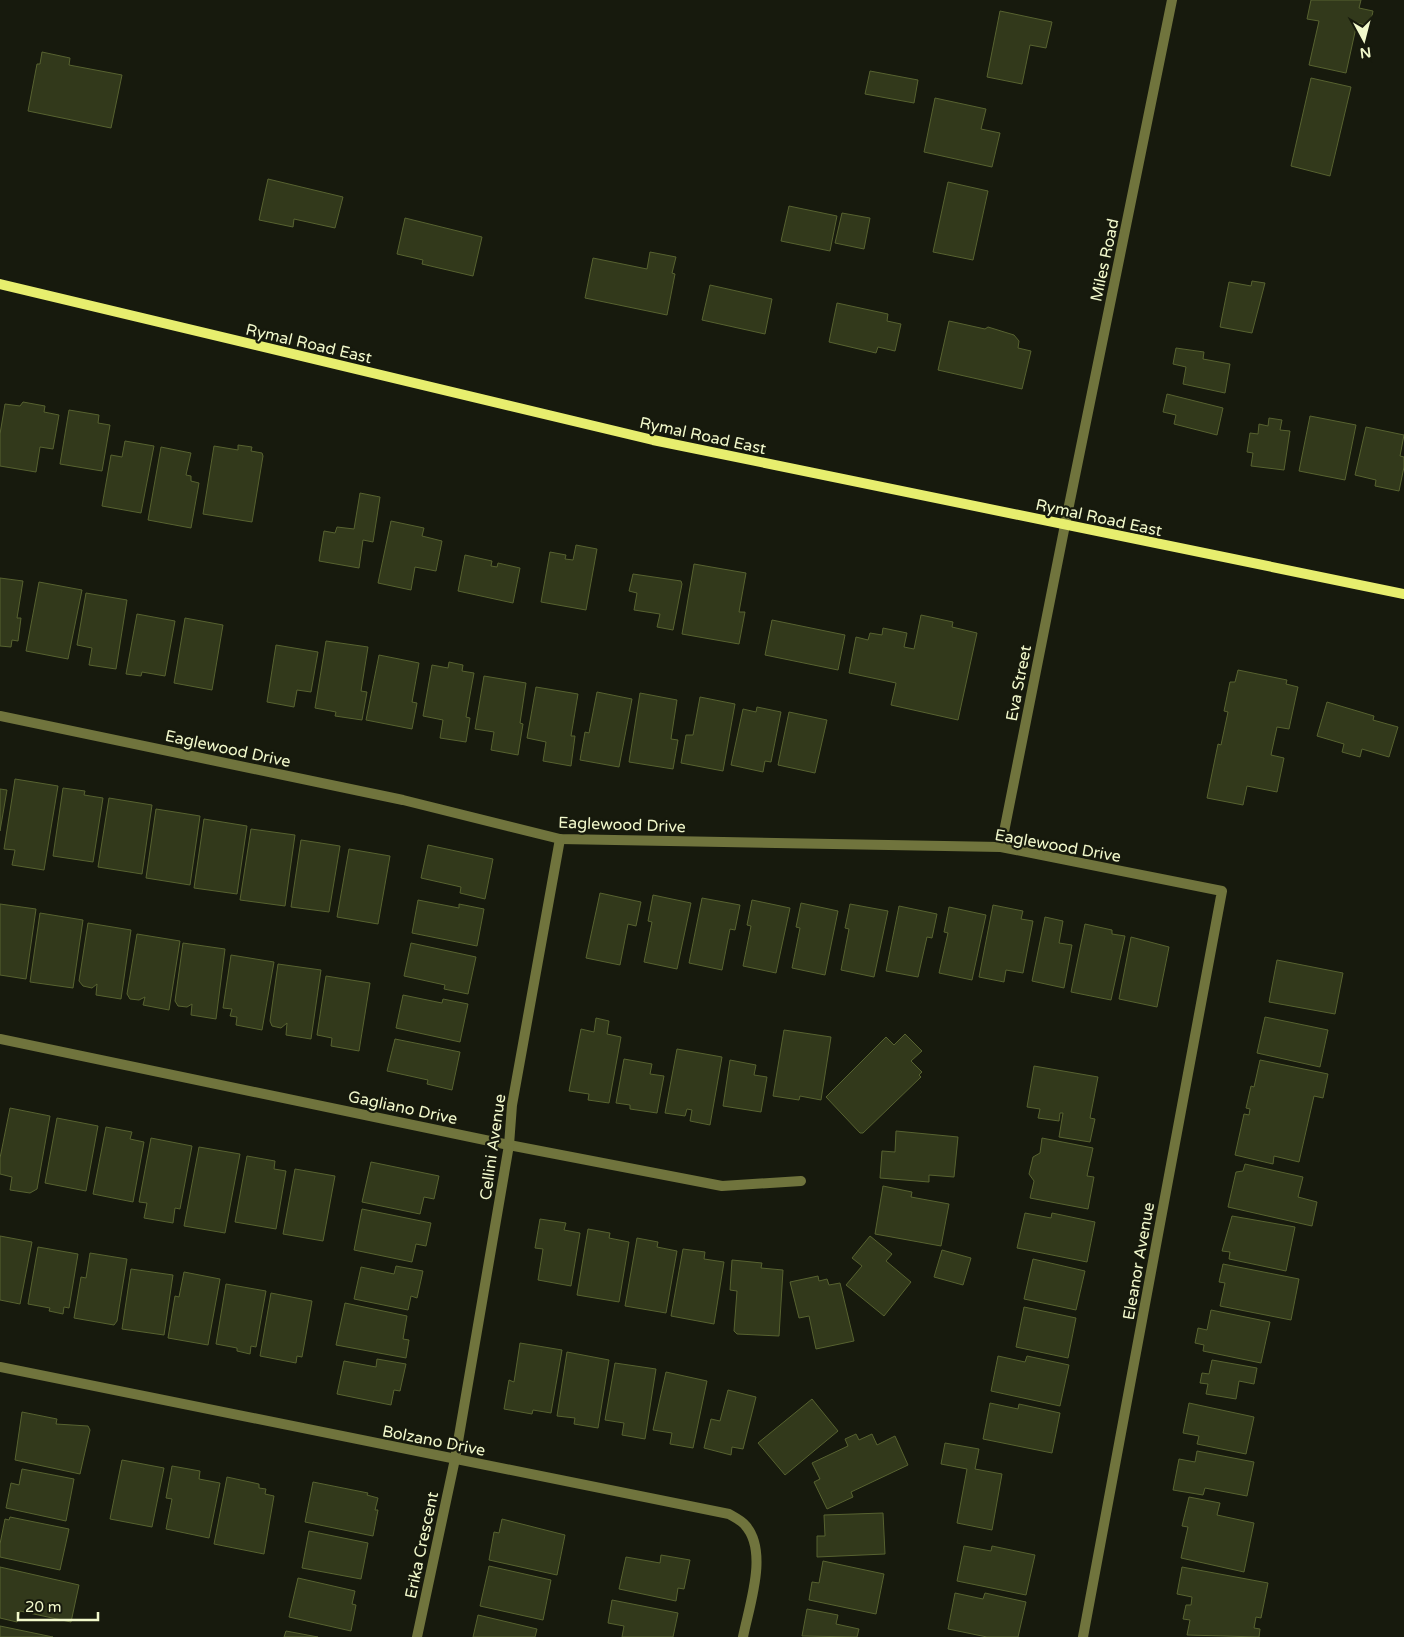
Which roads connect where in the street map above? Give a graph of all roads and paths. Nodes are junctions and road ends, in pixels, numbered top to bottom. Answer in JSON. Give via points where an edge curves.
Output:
{"nodes":[{"id":1,"x":1172,"y":0,"type":"edge"},
{"id":2,"x":0,"y":284,"type":"edge"},
{"id":3,"x":1065,"y":525,"type":"junction"},
{"id":4,"x":1404,"y":594,"type":"edge"},
{"id":5,"x":0,"y":716,"type":"edge"},
{"id":6,"x":560,"y":839,"type":"junction"},
{"id":7,"x":1001,"y":847,"type":"junction"},
{"id":8,"x":1222,"y":891,"type":"joint"},
{"id":9,"x":0,"y":1039,"type":"edge"},
{"id":10,"x":509,"y":1145,"type":"junction"},
{"id":11,"x":801,"y":1182,"type":"dead end"},
{"id":12,"x":0,"y":1367,"type":"edge"},
{"id":13,"x":455,"y":1459,"type":"junction"},
{"id":14,"x":417,"y":1637,"type":"edge"},
{"id":15,"x":743,"y":1637,"type":"edge"},
{"id":16,"x":1084,"y":1637,"type":"edge"}],
"edges":[{"from":1,"to":3,"type":"street","name":"Miles Road"},
{"from":2,"to":3,"type":"main road","name":"Rymal Road East","via":[[652,440]]},
{"from":3,"to":4,"type":"main road","name":"Rymal Road East"},
{"from":3,"to":7,"type":"street","name":"Eva Street"},
{"from":5,"to":6,"type":"street","name":"Eaglewood Drive","via":[[403,800]]},
{"from":6,"to":7,"type":"street","name":"Eaglewood Drive"},
{"from":6,"to":10,"type":"street","name":"Cellini Avenue","via":[[512,1105]]},
{"from":7,"to":8,"type":"street","name":"Eaglewood Drive"},
{"from":8,"to":16,"type":"street","name":"Eleanor Avenue"},
{"from":9,"to":10,"type":"street","name":"Gagliano Drive"},
{"from":10,"to":11,"type":"street","name":"Gagliano Drive","via":[[722,1186]]},
{"from":10,"to":13,"type":"street","name":"Cellini Avenue"},
{"from":12,"to":13,"type":"street","name":"Bolzano Drive"},
{"from":13,"to":14,"type":"street","name":"Erika Crescent"},
{"from":13,"to":15,"type":"street","name":"Bolzano Drive","via":[[729,1514],[745,1525],[754,1541],[758,1558]]}]}
